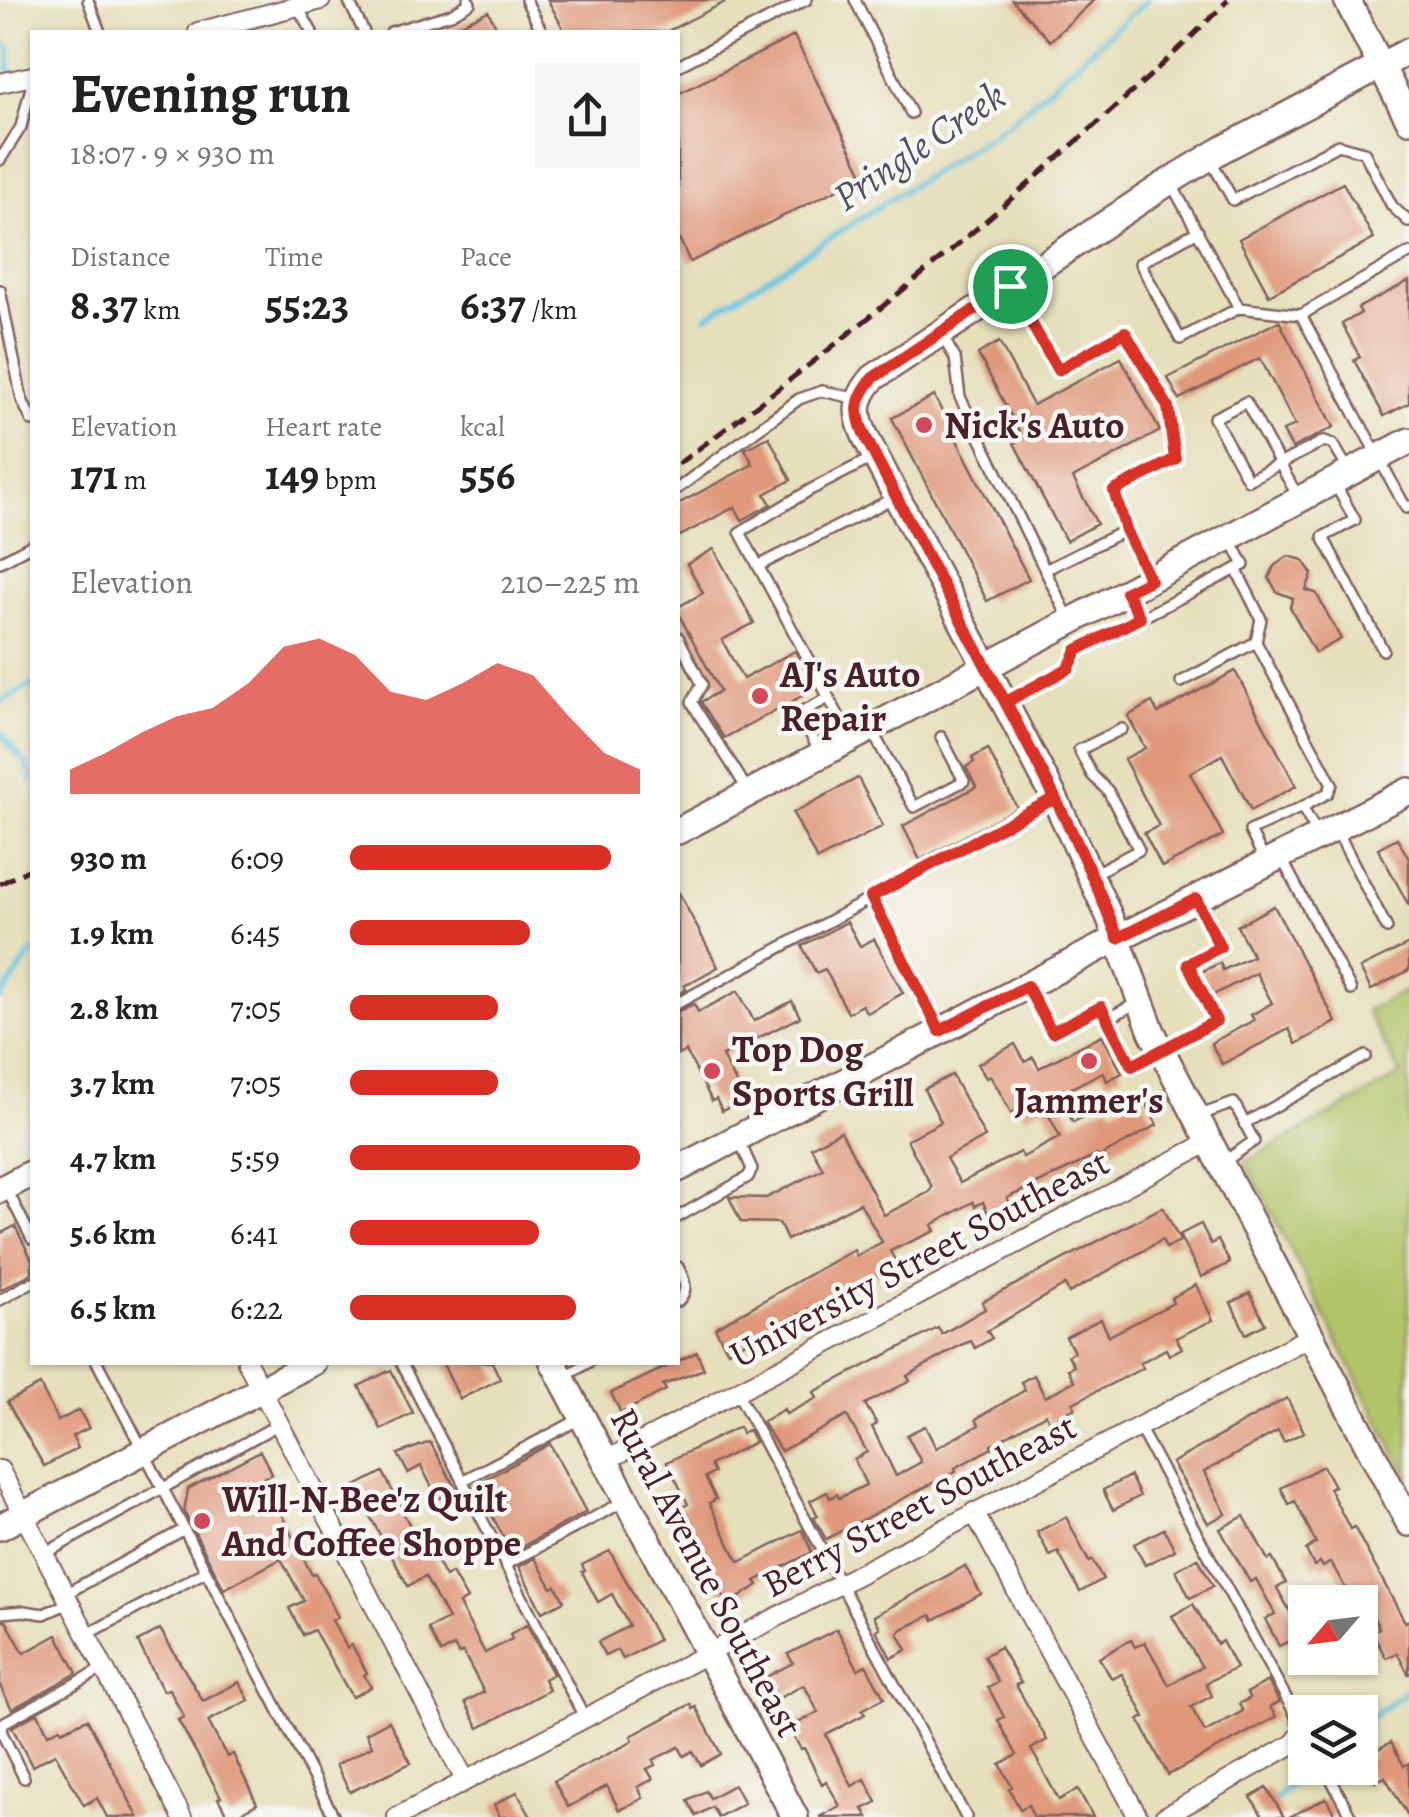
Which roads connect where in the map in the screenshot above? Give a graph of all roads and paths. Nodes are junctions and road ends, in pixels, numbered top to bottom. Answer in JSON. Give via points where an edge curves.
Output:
{"nodes":[{"id":1,"x":88,"y":0,"type":"edge"},
{"id":2,"x":320,"y":0,"type":"edge"},
{"id":3,"x":348,"y":0,"type":"edge"},
{"id":4,"x":468,"y":0,"type":"edge"},
{"id":5,"x":526,"y":0,"type":"edge"},
{"id":6,"x":806,"y":0,"type":"edge"},
{"id":7,"x":855,"y":0,"type":"edge"},
{"id":8,"x":1348,"y":0,"type":"edge"},
{"id":9,"x":297,"y":6,"type":"junction"},
{"id":10,"x":263,"y":7,"type":"edge"},
{"id":11,"x":99,"y":30,"type":"edge"},
{"id":12,"x":203,"y":30,"type":"edge"},
{"id":13,"x":311,"y":30,"type":"edge"},
{"id":14,"x":363,"y":30,"type":"edge"},
{"id":15,"x":398,"y":30,"type":"edge"},
{"id":16,"x":541,"y":30,"type":"edge"},
{"id":17,"x":1409,"y":51,"type":"edge"},
{"id":18,"x":680,"y":65,"type":"edge"},
{"id":19,"x":1380,"y":65,"type":"junction"},
{"id":20,"x":29,"y":79,"type":"edge"},
{"id":21,"x":0,"y":83,"type":"edge"},
{"id":22,"x":911,"y":113,"type":"dead end"},
{"id":23,"x":1409,"y":120,"type":"edge"},
{"id":24,"x":1209,"y":157,"type":"junction"},
{"id":25,"x":0,"y":160,"type":"edge"},
{"id":26,"x":1170,"y":181,"type":"junction"},
{"id":27,"x":1409,"y":222,"type":"edge"},
{"id":28,"x":1198,"y":232,"type":"junction"},
{"id":29,"x":1409,"y":253,"type":"edge"},
{"id":30,"x":1010,"y":286,"type":"junction"},
{"id":31,"x":0,"y":290,"type":"edge"},
{"id":32,"x":1238,"y":308,"type":"junction"},
{"id":33,"x":1301,"y":315,"type":"junction"},
{"id":34,"x":940,"y":333,"type":"junction"},
{"id":35,"x":858,"y":399,"type":"junction"},
{"id":36,"x":30,"y":417,"type":"edge"},
{"id":37,"x":1409,"y":441,"type":"edge"},
{"id":38,"x":875,"y":456,"type":"junction"},
{"id":39,"x":1379,"y":457,"type":"junction"},
{"id":40,"x":1280,"y":464,"type":"junction"},
{"id":41,"x":1342,"y":477,"type":"junction"},
{"id":42,"x":680,"y":487,"type":"edge"},
{"id":43,"x":896,"y":497,"type":"junction"},
{"id":44,"x":1299,"y":500,"type":"junction"},
{"id":45,"x":1409,"y":506,"type":"edge"},
{"id":46,"x":1126,"y":530,"type":"junction"},
{"id":47,"x":1230,"y":537,"type":"junction"},
{"id":48,"x":30,"y":546,"type":"edge"},
{"id":49,"x":0,"y":562,"type":"edge"},
{"id":50,"x":758,"y":566,"type":"junction"},
{"id":51,"x":1236,"y":569,"type":"junction"},
{"id":52,"x":1044,"y":570,"type":"junction"},
{"id":53,"x":1150,"y":580,"type":"junction"},
{"id":54,"x":1126,"y":592,"type":"junction"},
{"id":55,"x":1140,"y":618,"type":"junction"},
{"id":56,"x":1070,"y":622,"type":"junction"},
{"id":57,"x":680,"y":641,"type":"edge"},
{"id":58,"x":1256,"y":642,"type":"junction"},
{"id":59,"x":1384,"y":650,"type":"dead end"},
{"id":60,"x":986,"y":666,"type":"junction"},
{"id":61,"x":1181,"y":682,"type":"dead end"},
{"id":62,"x":828,"y":698,"type":"junction"},
{"id":63,"x":1006,"y":702,"type":"junction"},
{"id":64,"x":1122,"y":729,"type":"dead end"},
{"id":65,"x":861,"y":733,"type":"junction"},
{"id":66,"x":941,"y":736,"type":"dead end"},
{"id":67,"x":821,"y":754,"type":"junction"},
{"id":68,"x":1409,"y":791,"type":"edge"},
{"id":69,"x":749,"y":793,"type":"junction"},
{"id":70,"x":1055,"y":798,"type":"junction"},
{"id":71,"x":1302,"y":807,"type":"junction"},
{"id":72,"x":680,"y":830,"type":"edge"},
{"id":73,"x":1328,"y":833,"type":"junction"},
{"id":74,"x":1274,"y":860,"type":"junction"},
{"id":75,"x":1091,"y":875,"type":"junction"},
{"id":76,"x":871,"y":897,"type":"junction"},
{"id":77,"x":1196,"y":899,"type":"junction"},
{"id":78,"x":1387,"y":928,"type":"dead end"},
{"id":79,"x":1118,"y":938,"type":"junction"},
{"id":80,"x":1027,"y":986,"type":"junction"},
{"id":81,"x":1352,"y":990,"type":"dead end"},
{"id":82,"x":1140,"y":1001,"type":"junction"},
{"id":83,"x":680,"y":1002,"type":"edge"},
{"id":84,"x":1107,"y":1019,"type":"junction"},
{"id":85,"x":940,"y":1031,"type":"junction"},
{"id":86,"x":1162,"y":1050,"type":"junction"},
{"id":87,"x":1366,"y":1056,"type":"dead end"},
{"id":88,"x":1197,"y":1116,"type":"junction"},
{"id":89,"x":1245,"y":1123,"type":"junction"},
{"id":90,"x":738,"y":1137,"type":"junction"},
{"id":91,"x":1216,"y":1152,"type":"junction"},
{"id":92,"x":680,"y":1167,"type":"edge"},
{"id":93,"x":30,"y":1174,"type":"edge"},
{"id":94,"x":3,"y":1189,"type":"edge"},
{"id":95,"x":680,"y":1216,"type":"edge"},
{"id":96,"x":30,"y":1236,"type":"edge"},
{"id":97,"x":680,"y":1270,"type":"edge"},
{"id":98,"x":30,"y":1283,"type":"edge"},
{"id":99,"x":680,"y":1298,"type":"edge"},
{"id":100,"x":0,"y":1300,"type":"edge"},
{"id":101,"x":1313,"y":1335,"type":"junction"},
{"id":102,"x":99,"y":1365,"type":"edge"},
{"id":103,"x":249,"y":1365,"type":"edge"},
{"id":104,"x":306,"y":1365,"type":"edge"},
{"id":105,"x":403,"y":1365,"type":"edge"},
{"id":106,"x":557,"y":1370,"type":"edge"},
{"id":107,"x":262,"y":1390,"type":"junction"},
{"id":108,"x":736,"y":1391,"type":"junction"},
{"id":109,"x":582,"y":1418,"type":"junction"},
{"id":110,"x":279,"y":1424,"type":"junction"},
{"id":111,"x":1138,"y":1426,"type":"junction"},
{"id":112,"x":144,"y":1452,"type":"junction"},
{"id":113,"x":605,"y":1461,"type":"junction"},
{"id":114,"x":0,"y":1470,"type":"edge"},
{"id":115,"x":462,"y":1481,"type":"junction"},
{"id":116,"x":162,"y":1489,"type":"junction"},
{"id":117,"x":626,"y":1500,"type":"junction"},
{"id":118,"x":974,"y":1512,"type":"junction"},
{"id":119,"x":24,"y":1514,"type":"junction"},
{"id":120,"x":1409,"y":1523,"type":"edge"},
{"id":121,"x":0,"y":1527,"type":"edge"},
{"id":122,"x":184,"y":1530,"type":"junction"},
{"id":123,"x":44,"y":1554,"type":"junction"},
{"id":124,"x":505,"y":1564,"type":"junction"},
{"id":125,"x":205,"y":1572,"type":"junction"},
{"id":126,"x":841,"y":1583,"type":"junction"},
{"id":127,"x":67,"y":1599,"type":"junction"},
{"id":128,"x":0,"y":1614,"type":"edge"},
{"id":129,"x":86,"y":1635,"type":"junction"},
{"id":130,"x":707,"y":1654,"type":"junction"},
{"id":131,"x":104,"y":1668,"type":"junction"},
{"id":132,"x":1288,"y":1701,"type":"edge"},
{"id":133,"x":584,"y":1718,"type":"junction"},
{"id":134,"x":1288,"y":1747,"type":"edge"},
{"id":135,"x":24,"y":1778,"type":"dead end"},
{"id":136,"x":466,"y":1780,"type":"junction"},
{"id":137,"x":1334,"y":1785,"type":"edge"},
{"id":138,"x":182,"y":1817,"type":"edge"},
{"id":139,"x":334,"y":1817,"type":"edge"},
{"id":140,"x":397,"y":1817,"type":"edge"},
{"id":141,"x":794,"y":1817,"type":"edge"},
{"id":142,"x":966,"y":1817,"type":"edge"},
{"id":143,"x":1138,"y":1817,"type":"edge"},
{"id":144,"x":1164,"y":1817,"type":"edge"},
{"id":145,"x":1352,"y":1817,"type":"edge"}],
"edges":[{"from":1,"to":11,"type":"lane"},
{"from":2,"to":9,"type":"street"},
{"from":3,"to":14,"type":"lane"},
{"from":4,"to":15,"type":"lane","via":[[451,14]]},
{"from":5,"to":16,"type":"lane"},
{"from":6,"to":18,"type":"lane"},
{"from":7,"to":22,"type":"lane"},
{"from":8,"to":19,"type":"street"},
{"from":9,"to":10,"type":"street"},
{"from":9,"to":13,"type":"lane"},
{"from":10,"to":12,"type":"street"},
{"from":17,"to":19,"type":"street"},
{"from":19,"to":23,"type":"street"},
{"from":19,"to":24,"type":"street"},
{"from":20,"to":21,"type":"street"},
{"from":20,"to":25,"type":"lane","via":[[20,127]]},
{"from":24,"to":26,"type":"street"},
{"from":24,"to":27,"type":"lane","via":[[1233,200],[1338,145],[1364,152],[1392,206]]},
{"from":26,"to":28,"type":"lane"},
{"from":26,"to":30,"type":"street"},
{"from":28,"to":32,"type":"lane"},
{"from":28,"to":32,"type":"lane","via":[[1140,264],[1180,339]]},
{"from":29,"to":33,"type":"lane"},
{"from":30,"to":34,"type":"street"},
{"from":30,"to":46,"type":"lane","via":[[1058,370],[1125,332],[1168,407],[1175,459],[1114,491]]},
{"from":31,"to":36,"type":"lane"},
{"from":32,"to":33,"type":"lane"},
{"from":33,"to":39,"type":"lane"},
{"from":34,"to":35,"type":"street","via":[[873,378]]},
{"from":34,"to":52,"type":"lane","via":[[955,358],[960,397]]},
{"from":35,"to":38,"type":"street","via":[[858,423]]},
{"from":35,"to":42,"type":"lane","via":[[822,391],[799,399]]},
{"from":37,"to":39,"type":"street"},
{"from":38,"to":43,"type":"street"},
{"from":38,"to":50,"type":"lane","via":[[740,532]]},
{"from":39,"to":41,"type":"street"},
{"from":39,"to":45,"type":"lane"},
{"from":40,"to":40,"type":"lane","via":[[1246,402],[1214,418],[1248,480]]},
{"from":40,"to":41,"type":"lane","via":[[1324,442],[1333,444]]},
{"from":40,"to":44,"type":"lane"},
{"from":41,"to":44,"type":"street"},
{"from":41,"to":59,"type":"lane","via":[[1354,520],[1323,537]]},
{"from":43,"to":50,"type":"lane"},
{"from":43,"to":60,"type":"street"},
{"from":44,"to":47,"type":"street"},
{"from":46,"to":52,"type":"lane"},
{"from":46,"to":53,"type":"lane"},
{"from":47,"to":51,"type":"lane","via":[[1244,565]]},
{"from":47,"to":53,"type":"street"},
{"from":48,"to":49,"type":"lane"},
{"from":50,"to":62,"type":"lane"},
{"from":51,"to":55,"type":"lane"},
{"from":51,"to":58,"type":"lane","via":[[1260,619]]},
{"from":52,"to":56,"type":"lane"},
{"from":53,"to":54,"type":"street"},
{"from":54,"to":55,"type":"lane"},
{"from":54,"to":56,"type":"street"},
{"from":55,"to":63,"type":"lane","via":[[1077,650],[1069,668]]},
{"from":56,"to":60,"type":"street"},
{"from":57,"to":69,"type":"lane","via":[[702,684],[692,702]]},
{"from":58,"to":61,"type":"lane"},
{"from":58,"to":71,"type":"lane","via":[[1332,784]]},
{"from":60,"to":63,"type":"street"},
{"from":60,"to":65,"type":"street"},
{"from":62,"to":65,"type":"lane"},
{"from":62,"to":67,"type":"lane","via":[[799,713]]},
{"from":63,"to":70,"type":"street"},
{"from":64,"to":75,"type":"lane","via":[[1080,750],[1139,850]]},
{"from":65,"to":66,"type":"lane","via":[[914,807],[964,781]]},
{"from":65,"to":67,"type":"street"},
{"from":67,"to":69,"type":"street"},
{"from":68,"to":73,"type":"street"},
{"from":69,"to":72,"type":"street"},
{"from":70,"to":75,"type":"street"},
{"from":70,"to":76,"type":"lane"},
{"from":71,"to":73,"type":"lane"},
{"from":71,"to":74,"type":"lane","via":[[1250,832]]},
{"from":73,"to":74,"type":"street"},
{"from":73,"to":78,"type":"lane"},
{"from":74,"to":77,"type":"street"},
{"from":74,"to":81,"type":"lane"},
{"from":75,"to":79,"type":"street"},
{"from":76,"to":83,"type":"lane"},
{"from":76,"to":85,"type":"lane"},
{"from":77,"to":79,"type":"street"},
{"from":77,"to":86,"type":"lane","via":[[1220,947],[1188,964],[1216,1021]]},
{"from":79,"to":80,"type":"street"},
{"from":79,"to":82,"type":"street"},
{"from":80,"to":84,"type":"lane","via":[[1052,1032],[1101,1007]]},
{"from":80,"to":85,"type":"street"},
{"from":82,"to":84,"type":"lane"},
{"from":82,"to":86,"type":"street"},
{"from":84,"to":86,"type":"lane","via":[[1132,1066]]},
{"from":85,"to":90,"type":"street"},
{"from":86,"to":88,"type":"street"},
{"from":87,"to":89,"type":"lane"},
{"from":88,"to":89,"type":"lane","via":[[1234,1103]]},
{"from":88,"to":91,"type":"street"},
{"from":89,"to":91,"type":"lane","via":[[1254,1141]]},
{"from":90,"to":92,"type":"street"},
{"from":90,"to":95,"type":"lane","via":[[752,1169],[748,1177]]},
{"from":91,"to":101,"type":"street"},
{"from":91,"to":108,"type":"street","name":"University Street Southeast"},
{"from":93,"to":94,"type":"street"},
{"from":94,"to":96,"type":"lane"},
{"from":97,"to":99,"type":"lane"},
{"from":98,"to":100,"type":"lane"},
{"from":101,"to":111,"type":"street","name":"Berry Street Southeast"},
{"from":101,"to":120,"type":"street"},
{"from":102,"to":112,"type":"lane"},
{"from":103,"to":107,"type":"street"},
{"from":104,"to":107,"type":"street"},
{"from":105,"to":115,"type":"lane"},
{"from":106,"to":109,"type":"street","name":"Rural Avenue Southeast"},
{"from":107,"to":110,"type":"street"},
{"from":107,"to":112,"type":"street"},
{"from":108,"to":113,"type":"street","name":"University Street Southeast"},
{"from":108,"to":126,"type":"lane"},
{"from":109,"to":113,"type":"street","name":"Rural Avenue Southeast"},
{"from":109,"to":115,"type":"lane"},
{"from":110,"to":116,"type":"lane"},
{"from":110,"to":136,"type":"street"},
{"from":111,"to":118,"type":"street","name":"Berry Street Southeast"},
{"from":111,"to":132,"type":"lane"},
{"from":112,"to":116,"type":"lane"},
{"from":112,"to":119,"type":"street"},
{"from":113,"to":117,"type":"street","name":"Rural Avenue Southeast"},
{"from":114,"to":119,"type":"street"},
{"from":115,"to":124,"type":"lane"},
{"from":116,"to":122,"type":"lane"},
{"from":116,"to":123,"type":"lane"},
{"from":117,"to":124,"type":"lane"},
{"from":117,"to":130,"type":"street","name":"Rural Avenue Southeast"},
{"from":118,"to":126,"type":"street","name":"Berry Street Southeast"},
{"from":118,"to":143,"type":"street"},
{"from":119,"to":121,"type":"street"},
{"from":119,"to":123,"type":"street"},
{"from":122,"to":125,"type":"lane"},
{"from":122,"to":127,"type":"lane"},
{"from":123,"to":127,"type":"street"},
{"from":124,"to":133,"type":"lane"},
{"from":125,"to":129,"type":"lane"},
{"from":125,"to":139,"type":"lane"},
{"from":126,"to":130,"type":"street","name":"Berry Street Southeast"},
{"from":126,"to":142,"type":"lane"},
{"from":127,"to":128,"type":"lane","via":[[44,1614]]},
{"from":127,"to":129,"type":"street"},
{"from":129,"to":131,"type":"street"},
{"from":130,"to":133,"type":"street","name":"Berry Street Southeast"},
{"from":130,"to":141,"type":"street","name":"Rural Avenue Southeast"},
{"from":131,"to":135,"type":"lane","via":[[3,1723]]},
{"from":131,"to":138,"type":"street"},
{"from":133,"to":136,"type":"street","name":"Berry Street Southeast"},
{"from":134,"to":144,"type":"street"},
{"from":136,"to":140,"type":"street","name":"Berry Street Southeast"},
{"from":137,"to":145,"type":"lane"}]}
